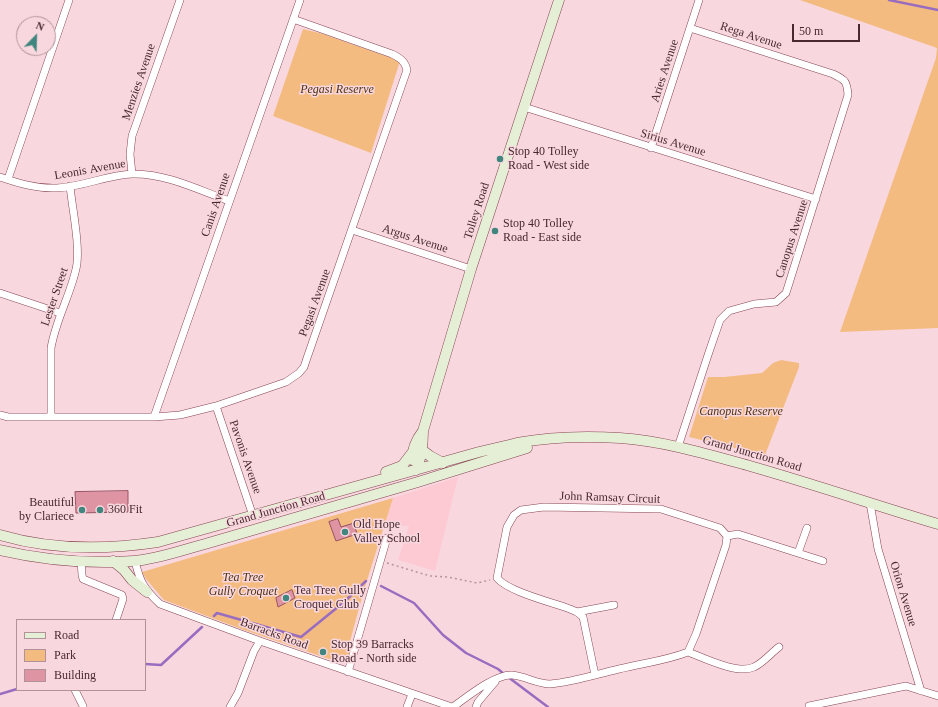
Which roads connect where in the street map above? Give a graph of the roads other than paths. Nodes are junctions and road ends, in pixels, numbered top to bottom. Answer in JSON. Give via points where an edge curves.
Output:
{"nodes":[{"id":1,"x":69,"y":0,"type":"edge"},
{"id":2,"x":180,"y":0,"type":"edge"},
{"id":3,"x":300,"y":0,"type":"edge"},
{"id":4,"x":559,"y":0,"type":"edge"},
{"id":5,"x":699,"y":0,"type":"edge"},
{"id":6,"x":293,"y":19,"type":"junction"},
{"id":7,"x":690,"y":28,"type":"junction"},
{"id":8,"x":848,"y":84,"type":"joint"},
{"id":9,"x":524,"y":108,"type":"junction"},
{"id":10,"x":651,"y":148,"type":"junction"},
{"id":11,"x":132,"y":174,"type":"junction"},
{"id":12,"x":0,"y":177,"type":"edge"},
{"id":13,"x":8,"y":179,"type":"junction"},
{"id":14,"x":70,"y":186,"type":"junction"},
{"id":15,"x":816,"y":200,"type":"junction"},
{"id":16,"x":229,"y":201,"type":"junction"},
{"id":17,"x":352,"y":230,"type":"junction"},
{"id":18,"x":471,"y":269,"type":"junction"},
{"id":19,"x":0,"y":293,"type":"edge"},
{"id":20,"x":60,"y":313,"type":"junction"},
{"id":21,"x":216,"y":406,"type":"junction"},
{"id":22,"x":0,"y":415,"type":"edge"},
{"id":23,"x":51,"y":416,"type":"junction"},
{"id":24,"x":154,"y":417,"type":"junction"},
{"id":25,"x":554,"y":440,"type":"junction"},
{"id":26,"x":678,"y":447,"type":"junction"},
{"id":27,"x":417,"y":451,"type":"junction"},
{"id":28,"x":444,"y":463,"type":"junction"},
{"id":29,"x":416,"y":470,"type":"junction"},
{"id":30,"x":418,"y":482,"type":"junction"},
{"id":31,"x":324,"y":496,"type":"junction"},
{"id":32,"x":870,"y":503,"type":"junction"},
{"id":33,"x":253,"y":516,"type":"junction"},
{"id":34,"x":938,"y":524,"type":"edge"},
{"id":35,"x":258,"y":528,"type":"junction"},
{"id":36,"x":807,"y":528,"type":"dead end"},
{"id":37,"x":0,"y":535,"type":"edge"},
{"id":38,"x":727,"y":536,"type":"junction"},
{"id":39,"x":387,"y":538,"type":"dead end"},
{"id":40,"x":132,"y":546,"type":"junction"},
{"id":41,"x":0,"y":550,"type":"edge"},
{"id":42,"x":798,"y":553,"type":"junction"},
{"id":43,"x":81,"y":561,"type":"junction"},
{"id":44,"x":113,"y":561,"type":"junction"},
{"id":45,"x":135,"y":561,"type":"junction"},
{"id":46,"x":824,"y":561,"type":"dead end"},
{"id":47,"x":148,"y":592,"type":"junction"},
{"id":48,"x":614,"y":606,"type":"dead end"},
{"id":49,"x":577,"y":612,"type":"junction"},
{"id":50,"x":116,"y":619,"type":"edge"},
{"id":51,"x":260,"y":641,"type":"junction"},
{"id":52,"x":779,"y":647,"type":"dead end"},
{"id":53,"x":688,"y":652,"type":"junction"},
{"id":54,"x":348,"y":672,"type":"junction"},
{"id":55,"x":595,"y":675,"type":"junction"},
{"id":56,"x":499,"y":678,"type":"junction"},
{"id":57,"x":75,"y":691,"type":"edge"},
{"id":58,"x":921,"y":691,"type":"junction"},
{"id":59,"x":412,"y":694,"type":"junction"},
{"id":60,"x":938,"y":696,"type":"edge"},
{"id":61,"x":809,"y":706,"type":"dead end"},
{"id":62,"x":81,"y":707,"type":"edge"},
{"id":63,"x":230,"y":707,"type":"edge"},
{"id":64,"x":407,"y":707,"type":"edge"},
{"id":65,"x":453,"y":707,"type":"edge"},
{"id":66,"x":476,"y":707,"type":"edge"}],
"edges":[{"from":1,"to":13,"type":"street"},
{"from":2,"to":11,"type":"street","name":"Menzies Avenue","via":[[132,136]]},
{"from":3,"to":6,"type":"street","name":"Canis Avenue"},
{"from":4,"to":9,"type":"main road","name":"Tolley Road"},
{"from":5,"to":7,"type":"street","name":"Aries Avenue"},
{"from":6,"to":16,"type":"street","name":"Canis Avenue"},
{"from":6,"to":17,"type":"street","name":"Pegasi Avenue","via":[[392,54],[405,63],[407,70]]},
{"from":7,"to":8,"type":"street","name":"Rega Avenue","via":[[834,74]]},
{"from":7,"to":10,"type":"street","name":"Aries Avenue"},
{"from":8,"to":15,"type":"street","name":"Canopus Avenue","via":[[848,95]]},
{"from":9,"to":10,"type":"street","name":"Sirius Avenue"},
{"from":9,"to":18,"type":"main road","name":"Tolley Road"},
{"from":10,"to":15,"type":"street","name":"Sirius Avenue"},
{"from":11,"to":14,"type":"street","name":"Leonis Avenue"},
{"from":11,"to":16,"type":"street","name":"Leonis Avenue","via":[[168,179]]},
{"from":12,"to":13,"type":"street","name":"Leonis Avenue"},
{"from":13,"to":14,"type":"street","name":"Leonis Avenue","via":[[40,188]]},
{"from":14,"to":20,"type":"street","name":"Lester Street","via":[[78,256],[77,268]]},
{"from":15,"to":26,"type":"street","name":"Canopus Avenue","via":[[786,293],[776,302],[754,304],[729,311],[720,320]]},
{"from":16,"to":24,"type":"street","name":"Canis Avenue"},
{"from":17,"to":18,"type":"street","name":"Argus Avenue"},
{"from":17,"to":21,"type":"street","name":"Pegasi Avenue","via":[[304,367],[286,382]]},
{"from":18,"to":27,"type":"main road","name":"Tolley Road"},
{"from":19,"to":20,"type":"street"},
{"from":20,"to":23,"type":"street","name":"Lester Street","via":[[51,348]]},
{"from":21,"to":24,"type":"street","name":"Pegasi Avenue","via":[[180,415]]},
{"from":21,"to":33,"type":"street","name":"Pavonis Avenue"},
{"from":22,"to":23,"type":"street","name":"Pegasi Avenue"},
{"from":23,"to":24,"type":"street","name":"Pegasi Avenue"},
{"from":25,"to":26,"type":"main road","name":"Grand Junction Road","via":[[585,437],[620,438]]},
{"from":25,"to":28,"type":"main road","name":"Grand Junction Road","via":[[516,443]]},
{"from":25,"to":30,"type":"main road","name":"Grand Junction Road"},
{"from":26,"to":32,"type":"main road","name":"Grand Junction Road"},
{"from":27,"to":28,"type":"main road"},
{"from":27,"to":29,"type":"main road","name":"Tolley Road","via":[[413,466]]},
{"from":27,"to":31,"type":"main road","via":[[398,468],[334,488]]},
{"from":28,"to":29,"type":"main road","name":"Grand Junction Road"},
{"from":29,"to":30,"type":"main road","name":"Tolley Road"},
{"from":29,"to":31,"type":"main road","name":"Grand Junction Road"},
{"from":30,"to":35,"type":"main road","name":"Grand Junction Road"},
{"from":31,"to":33,"type":"main road","name":"Grand Junction Road"},
{"from":32,"to":34,"type":"main road","name":"Grand Junction Road"},
{"from":32,"to":58,"type":"street","name":"Orion Avenue","via":[[878,549]]},
{"from":33,"to":35,"type":"main road"},
{"from":33,"to":40,"type":"main road","name":"Grand Junction Road","via":[[158,542]]},
{"from":35,"to":45,"type":"main road","name":"Grand Junction Road"},
{"from":36,"to":42,"type":"street"},
{"from":37,"to":40,"type":"main road","name":"Grand Junction Road","via":[[28,542],[70,547]]},
{"from":38,"to":42,"type":"street","via":[[738,534]]},
{"from":38,"to":49,"type":"street","name":"John Ramsay Circuit","via":[[720,528],[661,509],[544,507],[521,510],[514,515],[508,527],[497,578],[501,583],[516,590]]},
{"from":38,"to":53,"type":"street"},
{"from":39,"to":54,"type":"street"},
{"from":40,"to":45,"type":"main road"},
{"from":41,"to":43,"type":"main road","name":"Grand Junction Road","via":[[42,558]]},
{"from":42,"to":46,"type":"street"},
{"from":43,"to":44,"type":"main road","name":"Grand Junction Road"},
{"from":43,"to":50,"type":"street","via":[[84,579],[122,595]]},
{"from":44,"to":45,"type":"main road","name":"Grand Junction Road"},
{"from":44,"to":47,"type":"main road"},
{"from":45,"to":47,"type":"street","name":"Barracks Road","via":[[140,580]]},
{"from":47,"to":51,"type":"street","name":"Barracks Road","via":[[160,604]]},
{"from":48,"to":49,"type":"street"},
{"from":49,"to":55,"type":"street","via":[[583,617]]},
{"from":51,"to":54,"type":"street","name":"Barracks Road"},
{"from":51,"to":63,"type":"street"},
{"from":52,"to":53,"type":"street","via":[[754,667],[743,670]]},
{"from":53,"to":55,"type":"street","via":[[671,659]]},
{"from":54,"to":59,"type":"street","name":"Barracks Road"},
{"from":55,"to":56,"type":"street","via":[[549,684],[511,675]]},
{"from":56,"to":65,"type":"street","via":[[483,685]]},
{"from":56,"to":66,"type":"street"},
{"from":57,"to":62,"type":"street"},
{"from":58,"to":60,"type":"street"},
{"from":58,"to":61,"type":"street","via":[[906,686]]},
{"from":59,"to":64,"type":"street"},
{"from":59,"to":65,"type":"street","name":"Barracks Road"}]}
